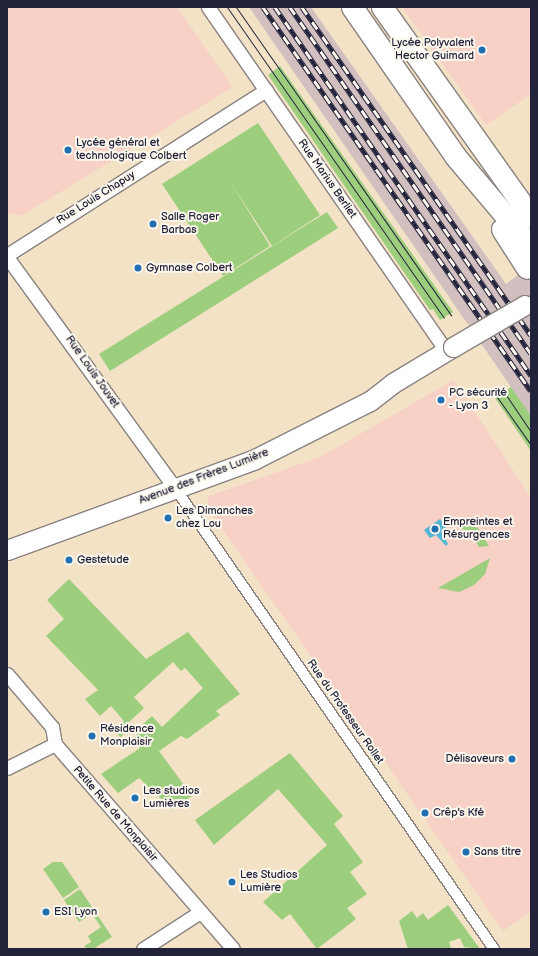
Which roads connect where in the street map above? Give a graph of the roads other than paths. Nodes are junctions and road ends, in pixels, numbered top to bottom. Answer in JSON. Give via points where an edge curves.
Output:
{"nodes":[{"id":1,"x":208,"y":7,"type":"edge"},
{"id":2,"x":352,"y":7,"type":"edge"},
{"id":3,"x":382,"y":7,"type":"edge"},
{"id":4,"x":266,"y":90,"type":"junction"},
{"id":5,"x":455,"y":156,"type":"junction"},
{"id":6,"x":531,"y":217,"type":"edge"},
{"id":7,"x":531,"y":246,"type":"edge"},
{"id":8,"x":7,"y":256,"type":"edge"},
{"id":9,"x":527,"y":268,"type":"dead end"},
{"id":10,"x":529,"y":303,"type":"edge"},
{"id":11,"x":450,"y":349,"type":"junction"},
{"id":12,"x":175,"y":488,"type":"junction"},
{"id":13,"x":7,"y":550,"type":"edge"},
{"id":14,"x":7,"y":674,"type":"edge"},
{"id":15,"x":55,"y":744,"type":"junction"},
{"id":16,"x":7,"y":768,"type":"edge"},
{"id":17,"x":200,"y":912,"type":"junction"},
{"id":18,"x":143,"y":949,"type":"edge"},
{"id":19,"x":233,"y":949,"type":"edge"},
{"id":20,"x":494,"y":949,"type":"edge"}],
"edges":[{"from":1,"to":4,"type":"street","name":"Rue Marius Berliet"},
{"from":2,"to":5,"type":"main road"},
{"from":3,"to":6,"type":"main road"},
{"from":4,"to":8,"type":"street","name":"Rue Louis Chapuy"},
{"from":4,"to":11,"type":"street","name":"Rue Marius Berliet"},
{"from":5,"to":7,"type":"main road"},
{"from":5,"to":9,"type":"main road"},
{"from":8,"to":12,"type":"street","name":"Rue Louis Jouvet"},
{"from":10,"to":11,"type":"main road","name":"Avenue des Frères Lumière","bridge":true},
{"from":11,"to":12,"type":"main road","name":"Avenue des Frères Lumière","via":[[370,401],[268,453]]},
{"from":12,"to":13,"type":"main road","name":"Avenue des Frères Lumière"},
{"from":12,"to":20,"type":"street","name":"Rue du Professeur Rollet"},
{"from":14,"to":15,"type":"street","name":"Petite Rue de Monplaisir","via":[[52,727]]},
{"from":15,"to":16,"type":"street"},
{"from":15,"to":17,"type":"street","name":"Petite Rue de Monplaisir"},
{"from":17,"to":18,"type":"street"},
{"from":17,"to":19,"type":"street","name":"Petite Rue de Monplaisir"}]}
